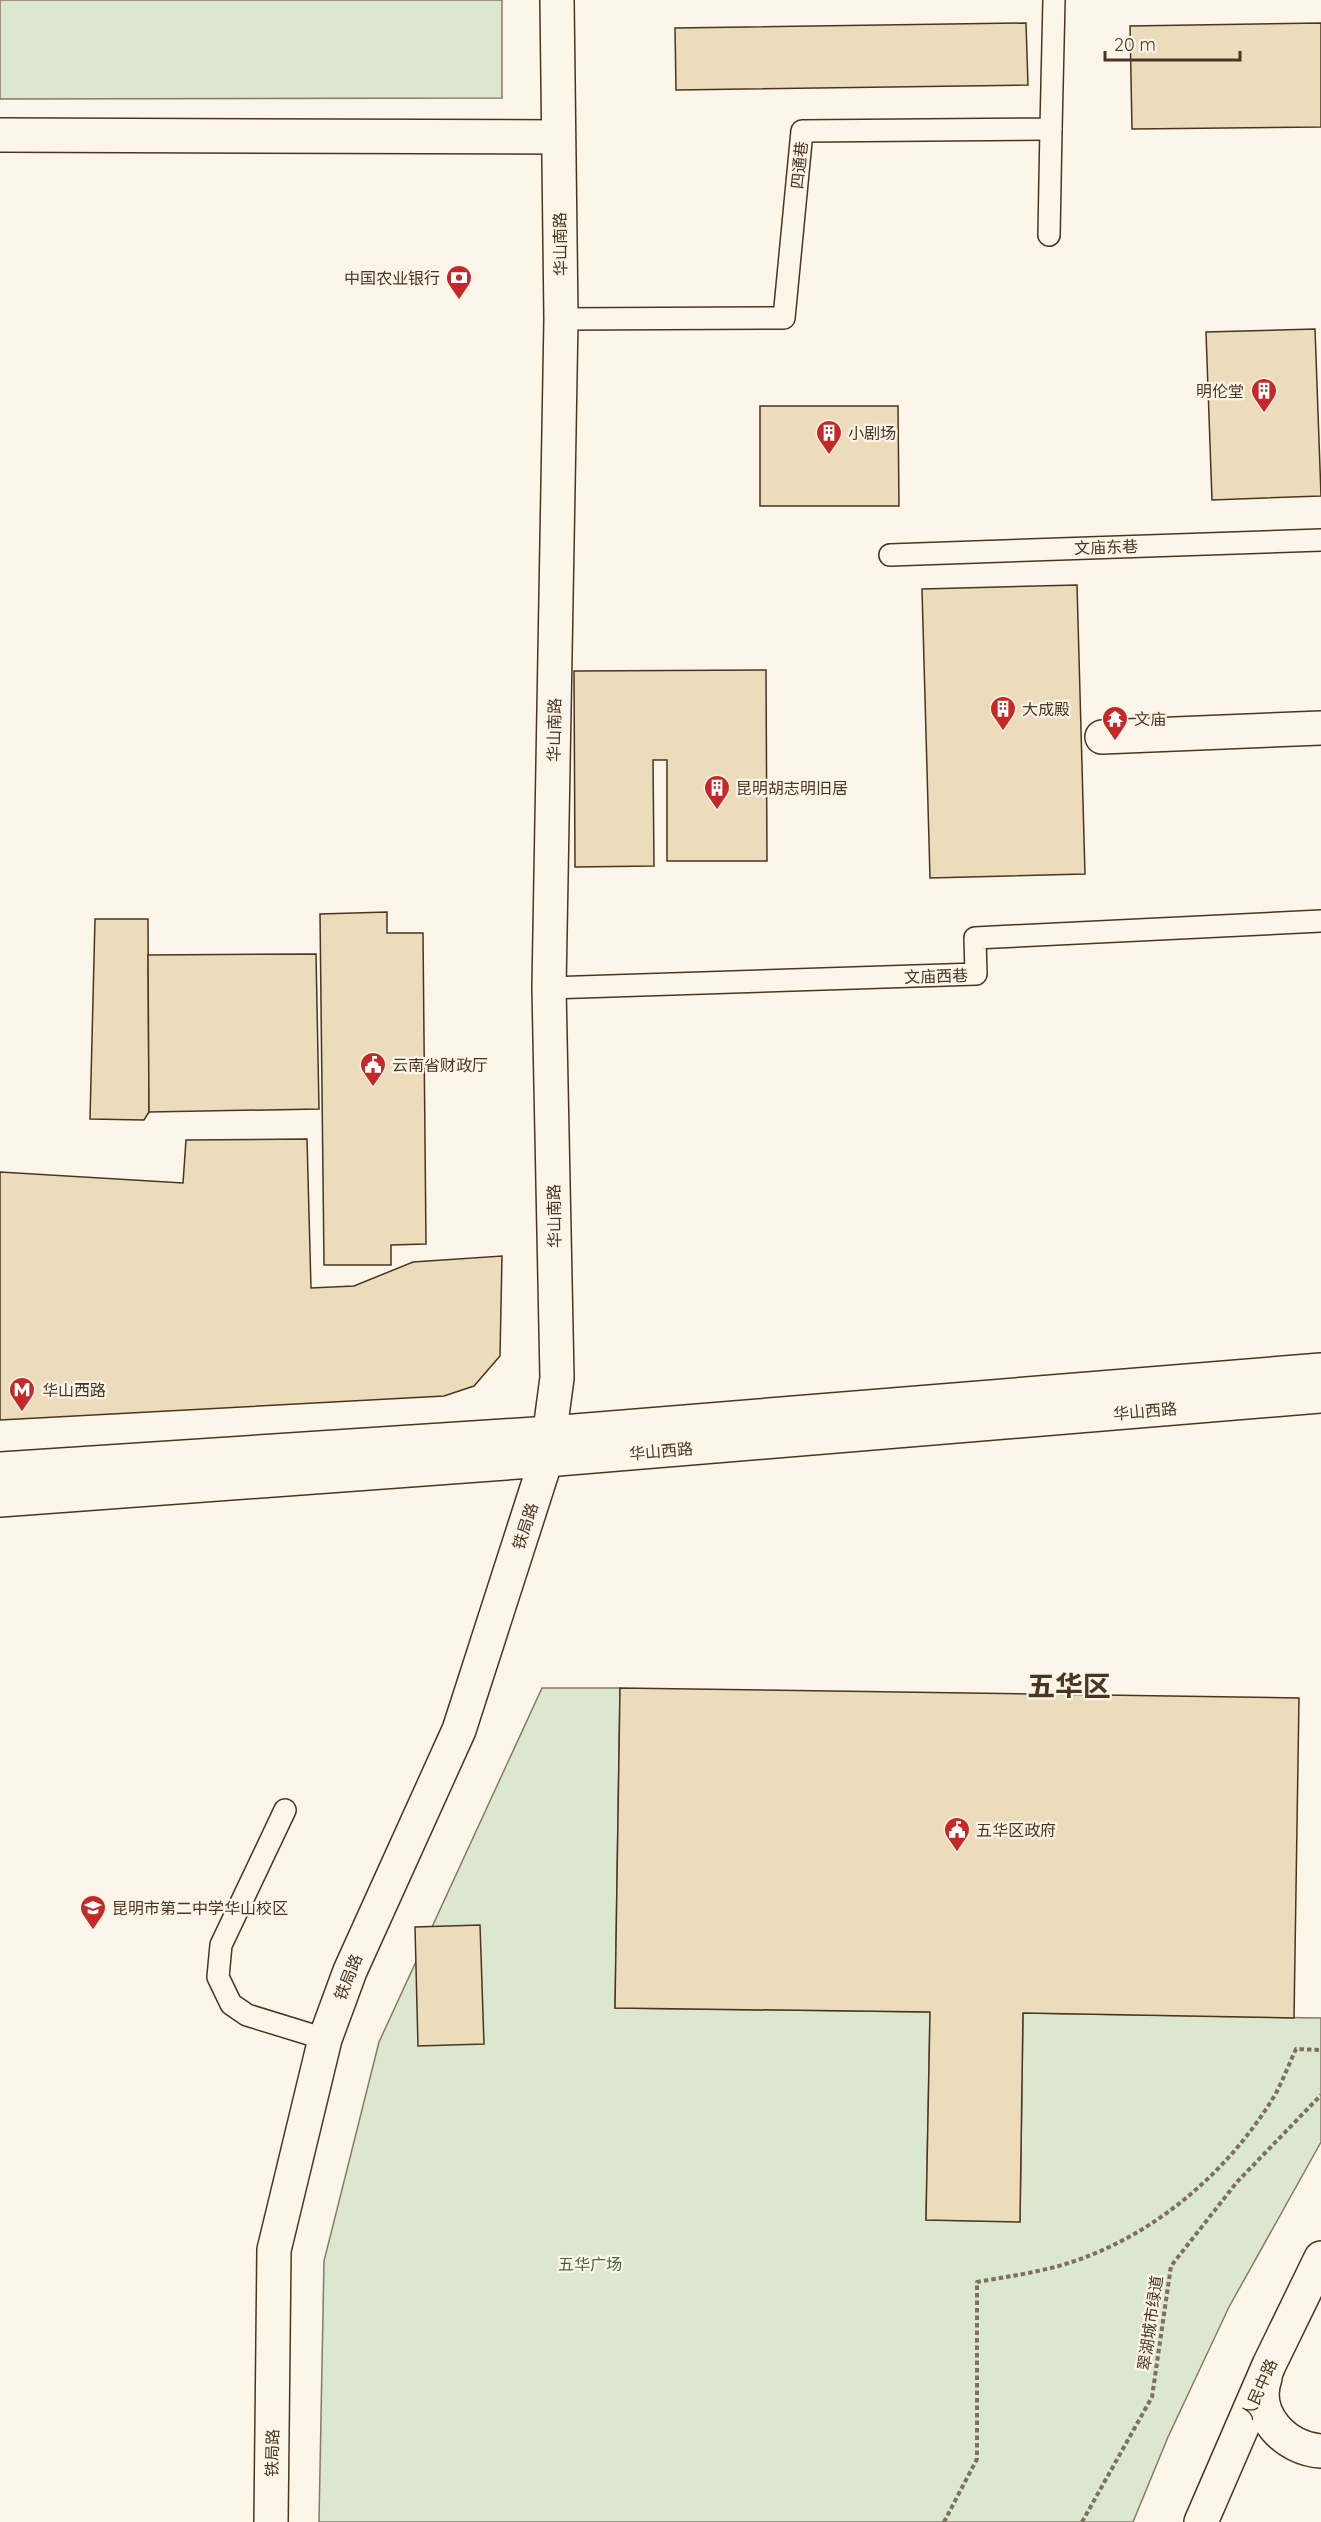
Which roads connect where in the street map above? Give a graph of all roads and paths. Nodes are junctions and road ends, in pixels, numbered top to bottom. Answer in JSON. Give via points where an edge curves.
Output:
{"nodes":[{"id":1,"x":557,"y":0,"type":"edge"},
{"id":2,"x":1054,"y":0,"type":"edge"},
{"id":3,"x":1051,"y":129,"type":"junction"},
{"id":4,"x":0,"y":135,"type":"edge"},
{"id":5,"x":558,"y":136,"type":"junction"},
{"id":6,"x":1049,"y":235,"type":"dead end"},
{"id":7,"x":561,"y":319,"type":"junction"},
{"id":8,"x":1321,"y":540,"type":"edge"},
{"id":9,"x":890,"y":555,"type":"dead end"},
{"id":10,"x":1321,"y":728,"type":"edge"},
{"id":11,"x":1102,"y":737,"type":"dead end"},
{"id":12,"x":1321,"y":921,"type":"edge"},
{"id":13,"x":549,"y":988,"type":"junction"},
{"id":14,"x":1321,"y":1371,"type":"edge"},
{"id":15,"x":1321,"y":1396,"type":"edge"},
{"id":16,"x":548,"y":1446,"type":"junction"},
{"id":17,"x":0,"y":1469,"type":"edge"},
{"id":18,"x":0,"y":1500,"type":"edge"},
{"id":19,"x":285,"y":1810,"type":"dead end"},
{"id":20,"x":325,"y":2039,"type":"junction"},
{"id":21,"x":1321,"y":2050,"type":"edge"},
{"id":22,"x":1321,"y":2095,"type":"edge"},
{"id":23,"x":1321,"y":2258,"type":"edge"},
{"id":24,"x":1269,"y":2365,"type":"junction"},
{"id":25,"x":1321,"y":2451,"type":"edge"},
{"id":26,"x":271,"y":2522,"type":"edge"},
{"id":27,"x":944,"y":2522,"type":"edge"},
{"id":28,"x":1082,"y":2522,"type":"edge"},
{"id":29,"x":1201,"y":2522,"type":"edge"}],
"edges":[{"from":1,"to":5,"type":"street","name":"华山南路"},
{"from":2,"to":3,"type":"lane"},
{"from":3,"to":6,"type":"lane"},
{"from":3,"to":7,"type":"lane","name":"四通巷","via":[[802,131],[784,318]]},
{"from":4,"to":5,"type":"street"},
{"from":5,"to":7,"type":"street","name":"华山南路"},
{"from":7,"to":13,"type":"street","name":"华山南路"},
{"from":8,"to":9,"type":"lane","name":"文庙东巷"},
{"from":10,"to":11,"type":"street"},
{"from":12,"to":13,"type":"lane","name":"文庙西巷","via":[[975,938],[976,974]]},
{"from":13,"to":16,"type":"street","name":"华山南路","via":[[557,1378]]},
{"from":14,"to":16,"type":"street","name":"华山西路"},
{"from":15,"to":16,"type":"street","name":"华山西路"},
{"from":16,"to":17,"type":"street","name":"华山西路"},
{"from":16,"to":18,"type":"street","name":"华山西路"},
{"from":16,"to":20,"type":"street","name":"铁局路","via":[[459,1730],[350,1971]]},
{"from":19,"to":20,"type":"lane","via":[[221,1945],[218,1977],[231,2004],[247,2014]]},
{"from":20,"to":26,"type":"street","name":"铁局路","via":[[274,2250]]},
{"from":21,"to":27,"type":"path","via":[[1296,2049],[1275,2094],[1248,2134],[1180,2203],[1144,2228],[1064,2265],[977,2282],[977,2459]]},
{"from":22,"to":28,"type":"path","name":"翠湖城市绿道","via":[[1237,2182],[1171,2266],[1152,2397]]},
{"from":23,"to":24,"type":"street","name":"人民中路"},
{"from":24,"to":25,"type":"street","via":[[1263,2403],[1270,2422],[1283,2438],[1300,2448]]},
{"from":24,"to":29,"type":"street","name":"人民中路"}]}
